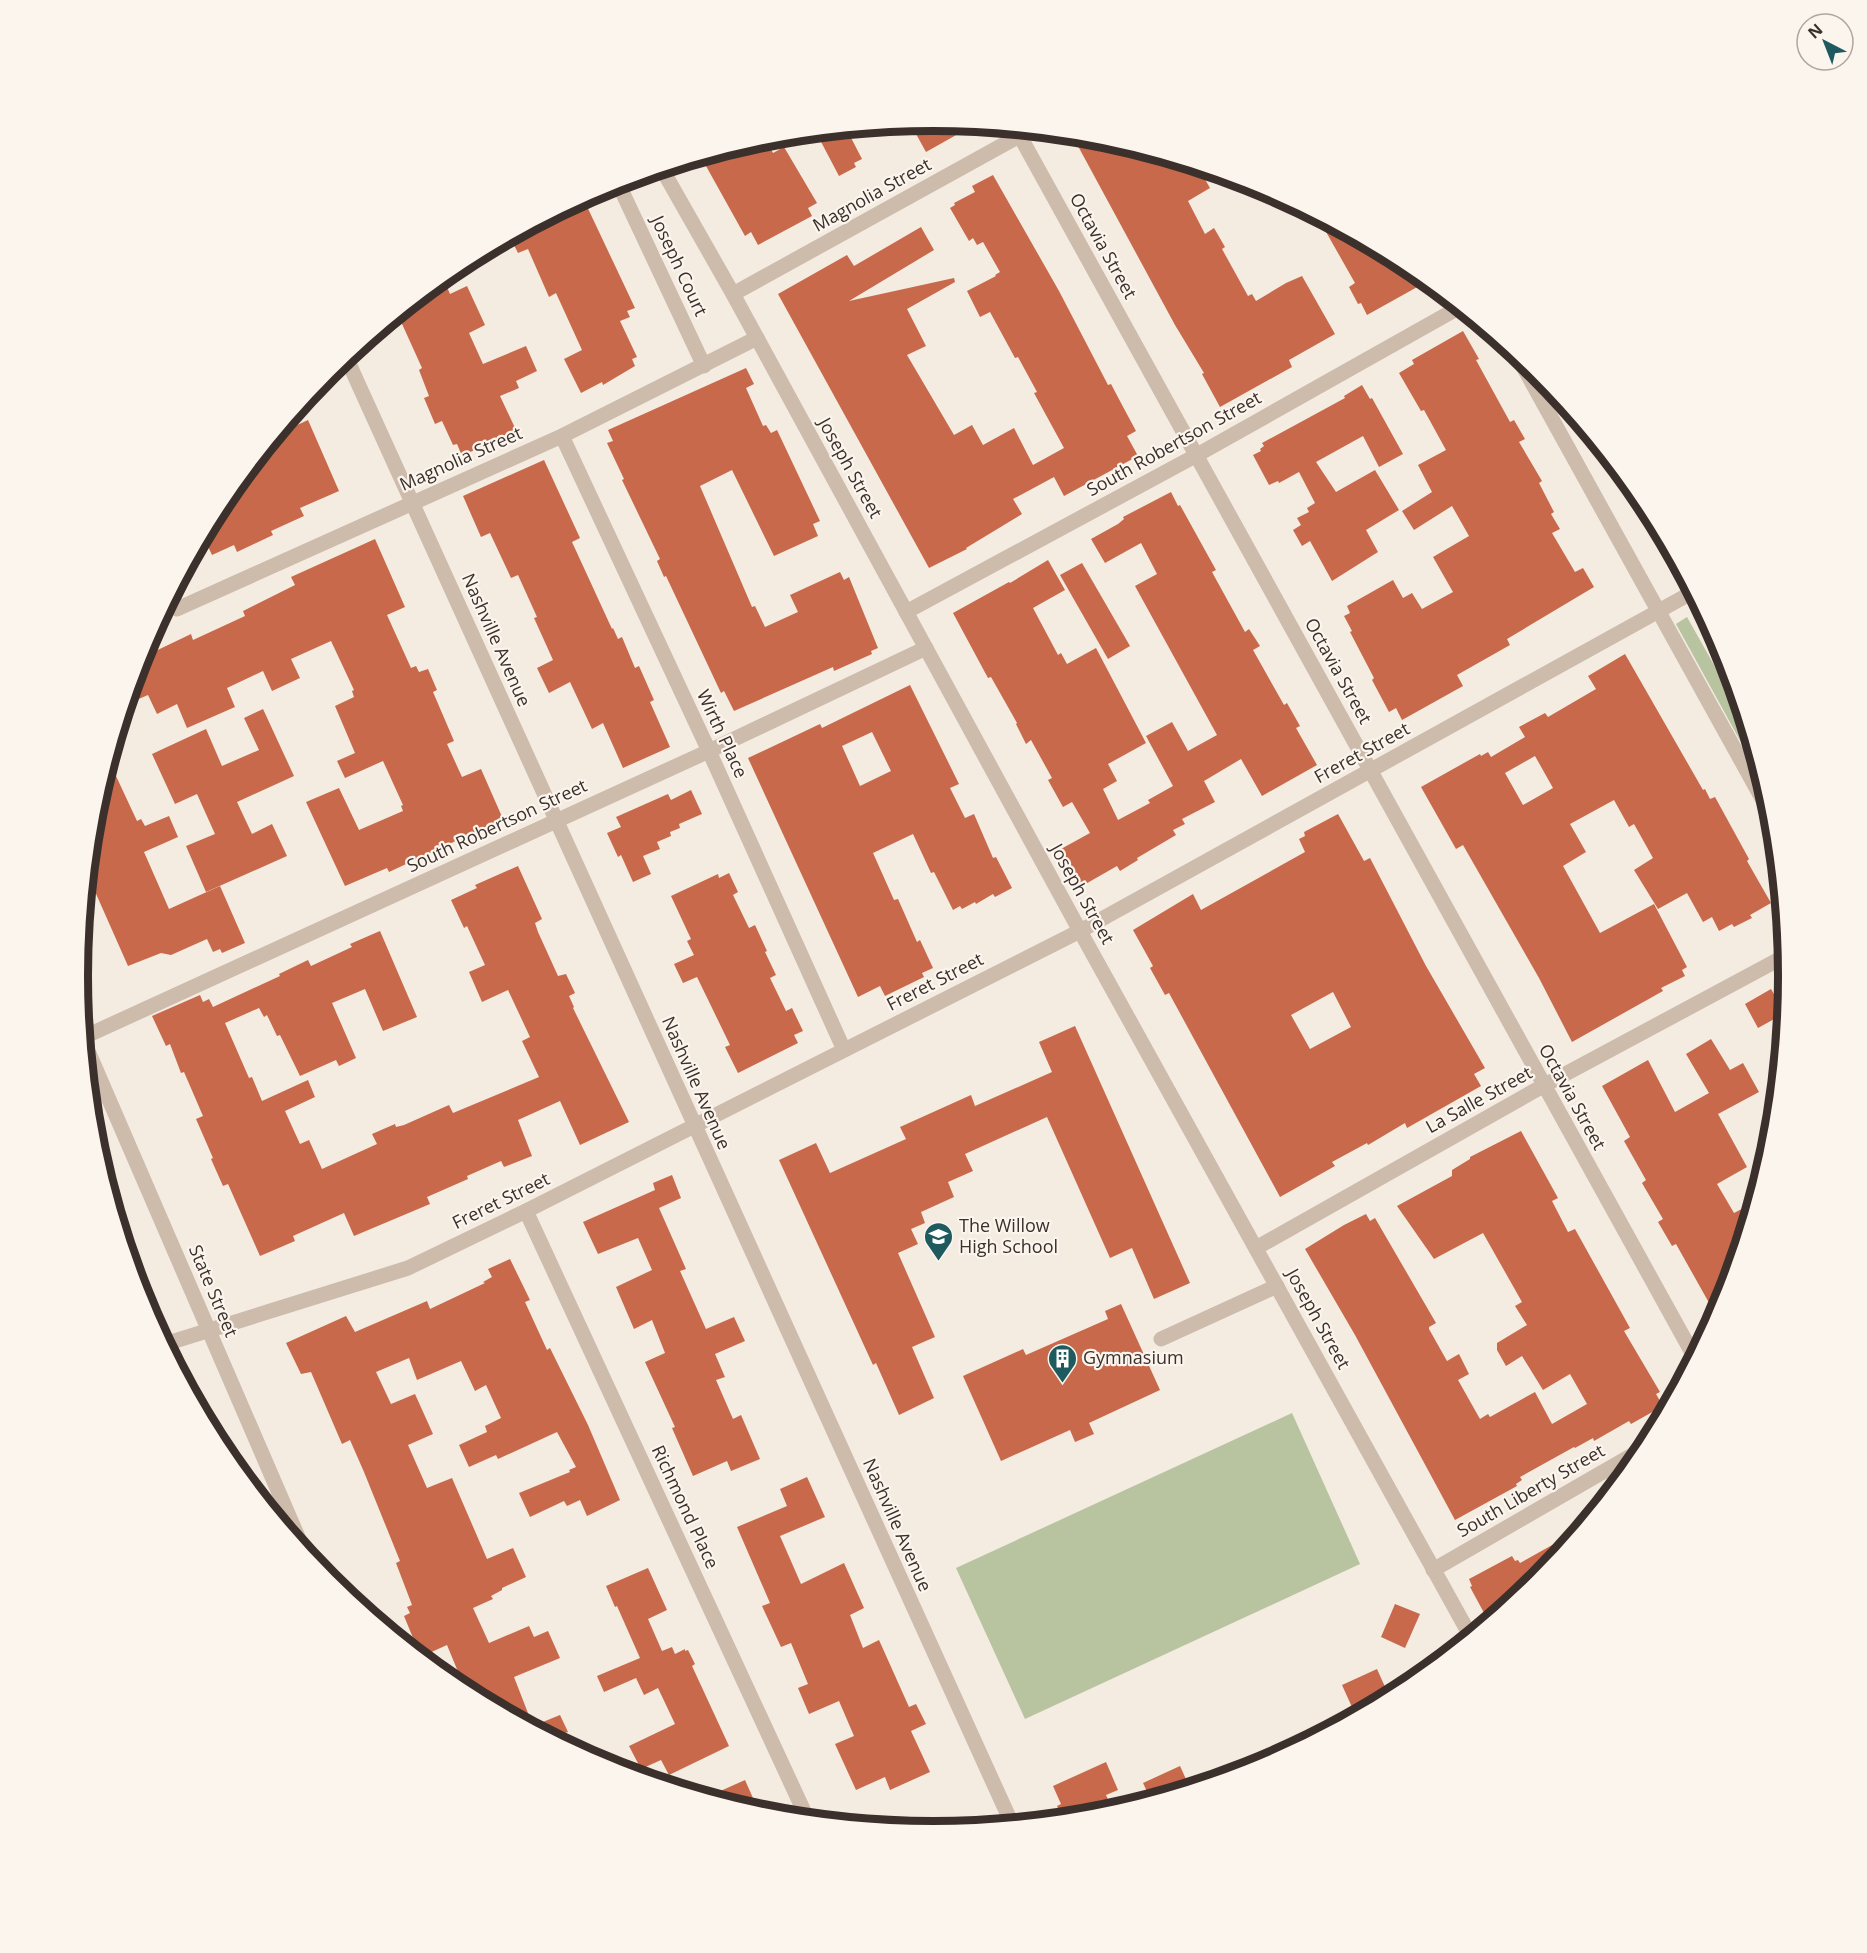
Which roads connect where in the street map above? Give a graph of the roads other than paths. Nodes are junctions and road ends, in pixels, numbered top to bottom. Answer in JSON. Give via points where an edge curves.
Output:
{"nodes":[{"id":1,"x":1015,"y":136,"type":"edge"},
{"id":2,"x":1025,"y":137,"type":"edge"},
{"id":3,"x":665,"y":175,"type":"edge"},
{"id":4,"x":622,"y":191,"type":"edge"},
{"id":5,"x":733,"y":294,"type":"junction"},
{"id":6,"x":1454,"y":311,"type":"edge"},
{"id":7,"x":757,"y":338,"type":"junction"},
{"id":8,"x":350,"y":366,"type":"edge"},
{"id":9,"x":704,"y":366,"type":"junction"},
{"id":10,"x":1529,"y":377,"type":"edge"},
{"id":11,"x":562,"y":436,"type":"junction"},
{"id":12,"x":1197,"y":455,"type":"junction"},
{"id":13,"x":412,"y":502,"type":"junction"},
{"id":14,"x":1687,"y":595,"type":"edge"},
{"id":15,"x":177,"y":609,"type":"dead end"},
{"id":16,"x":1658,"y":611,"type":"junction"},
{"id":17,"x":906,"y":612,"type":"junction"},
{"id":18,"x":926,"y":648,"type":"junction"},
{"id":19,"x":709,"y":751,"type":"junction"},
{"id":20,"x":1371,"y":770,"type":"junction"},
{"id":21,"x":1757,"y":789,"type":"edge"},
{"id":22,"x":556,"y":820,"type":"junction"},
{"id":23,"x":1080,"y":931,"type":"junction"},
{"id":24,"x":1778,"y":960,"type":"edge"},
{"id":25,"x":90,"y":1034,"type":"edge"},
{"id":26,"x":844,"y":1050,"type":"junction"},
{"id":27,"x":93,"y":1064,"type":"edge"},
{"id":28,"x":1544,"y":1086,"type":"junction"},
{"id":29,"x":695,"y":1126,"type":"junction"},
{"id":30,"x":526,"y":1211,"type":"junction"},
{"id":31,"x":1256,"y":1248,"type":"junction"},
{"id":32,"x":1277,"y":1286,"type":"junction"},
{"id":33,"x":209,"y":1331,"type":"junction"},
{"id":34,"x":1161,"y":1339,"type":"dead end"},
{"id":35,"x":172,"y":1342,"type":"edge"},
{"id":36,"x":1691,"y":1350,"type":"edge"},
{"id":37,"x":1628,"y":1458,"type":"edge"},
{"id":38,"x":295,"y":1531,"type":"edge"},
{"id":39,"x":1433,"y":1570,"type":"junction"},
{"id":40,"x":1468,"y":1631,"type":"edge"},
{"id":41,"x":804,"y":1811,"type":"edge"},
{"id":42,"x":1009,"y":1818,"type":"edge"}],
"edges":[{"from":1,"to":5,"type":"street","name":"Magnolia Street"},
{"from":2,"to":12,"type":"street","name":"Octavia Street"},
{"from":3,"to":5,"type":"street","name":"Joseph Street"},
{"from":4,"to":9,"type":"street","name":"Joseph Court"},
{"from":5,"to":7,"type":"street","name":"Joseph Street"},
{"from":6,"to":12,"type":"street","name":"South Robertson Street"},
{"from":7,"to":9,"type":"street","name":"Magnolia Street"},
{"from":7,"to":17,"type":"street","name":"Joseph Street"},
{"from":8,"to":13,"type":"street","name":"Nashville Avenue"},
{"from":9,"to":11,"type":"street","name":"Magnolia Street"},
{"from":10,"to":16,"type":"street"},
{"from":11,"to":13,"type":"street","name":"Magnolia Street"},
{"from":11,"to":19,"type":"street","name":"Wirth Place"},
{"from":12,"to":17,"type":"street","name":"South Robertson Street"},
{"from":12,"to":20,"type":"street","name":"Octavia Street"},
{"from":13,"to":15,"type":"street","name":"Magnolia Street"},
{"from":13,"to":22,"type":"street","name":"Nashville Avenue"},
{"from":14,"to":16,"type":"street","name":"Freret Street"},
{"from":16,"to":20,"type":"street","name":"Freret Street"},
{"from":16,"to":21,"type":"street"},
{"from":17,"to":18,"type":"street","name":"Joseph Street"},
{"from":18,"to":19,"type":"street","name":"South Robertson Street"},
{"from":18,"to":23,"type":"street","name":"Joseph Street"},
{"from":19,"to":22,"type":"street","name":"South Robertson Street"},
{"from":19,"to":26,"type":"street","name":"Wirth Place"},
{"from":20,"to":23,"type":"street","name":"Freret Street"},
{"from":20,"to":28,"type":"street","name":"Octavia Street"},
{"from":22,"to":25,"type":"street","name":"South Robertson Street"},
{"from":22,"to":29,"type":"street","name":"Nashville Avenue"},
{"from":23,"to":26,"type":"street","name":"Freret Street"},
{"from":23,"to":31,"type":"street","name":"Joseph Street"},
{"from":24,"to":28,"type":"street","name":"La Salle Street"},
{"from":26,"to":29,"type":"street","name":"Freret Street"},
{"from":27,"to":33,"type":"street","name":"State Street"},
{"from":28,"to":31,"type":"street","name":"La Salle Street"},
{"from":28,"to":36,"type":"street","name":"Octavia Street"},
{"from":29,"to":30,"type":"street","name":"Freret Street"},
{"from":29,"to":42,"type":"street","name":"Nashville Avenue"},
{"from":30,"to":33,"type":"street","name":"Freret Street","via":[[408,1268]]},
{"from":30,"to":41,"type":"street","name":"Richmond Place"},
{"from":31,"to":32,"type":"street","name":"Joseph Street"},
{"from":32,"to":34,"type":"street"},
{"from":32,"to":39,"type":"street","name":"Joseph Street"},
{"from":33,"to":35,"type":"street","name":"Freret Street"},
{"from":33,"to":38,"type":"street","name":"State Street"},
{"from":37,"to":39,"type":"street","name":"South Liberty Street"},
{"from":39,"to":40,"type":"street","name":"Joseph Street"}]}
